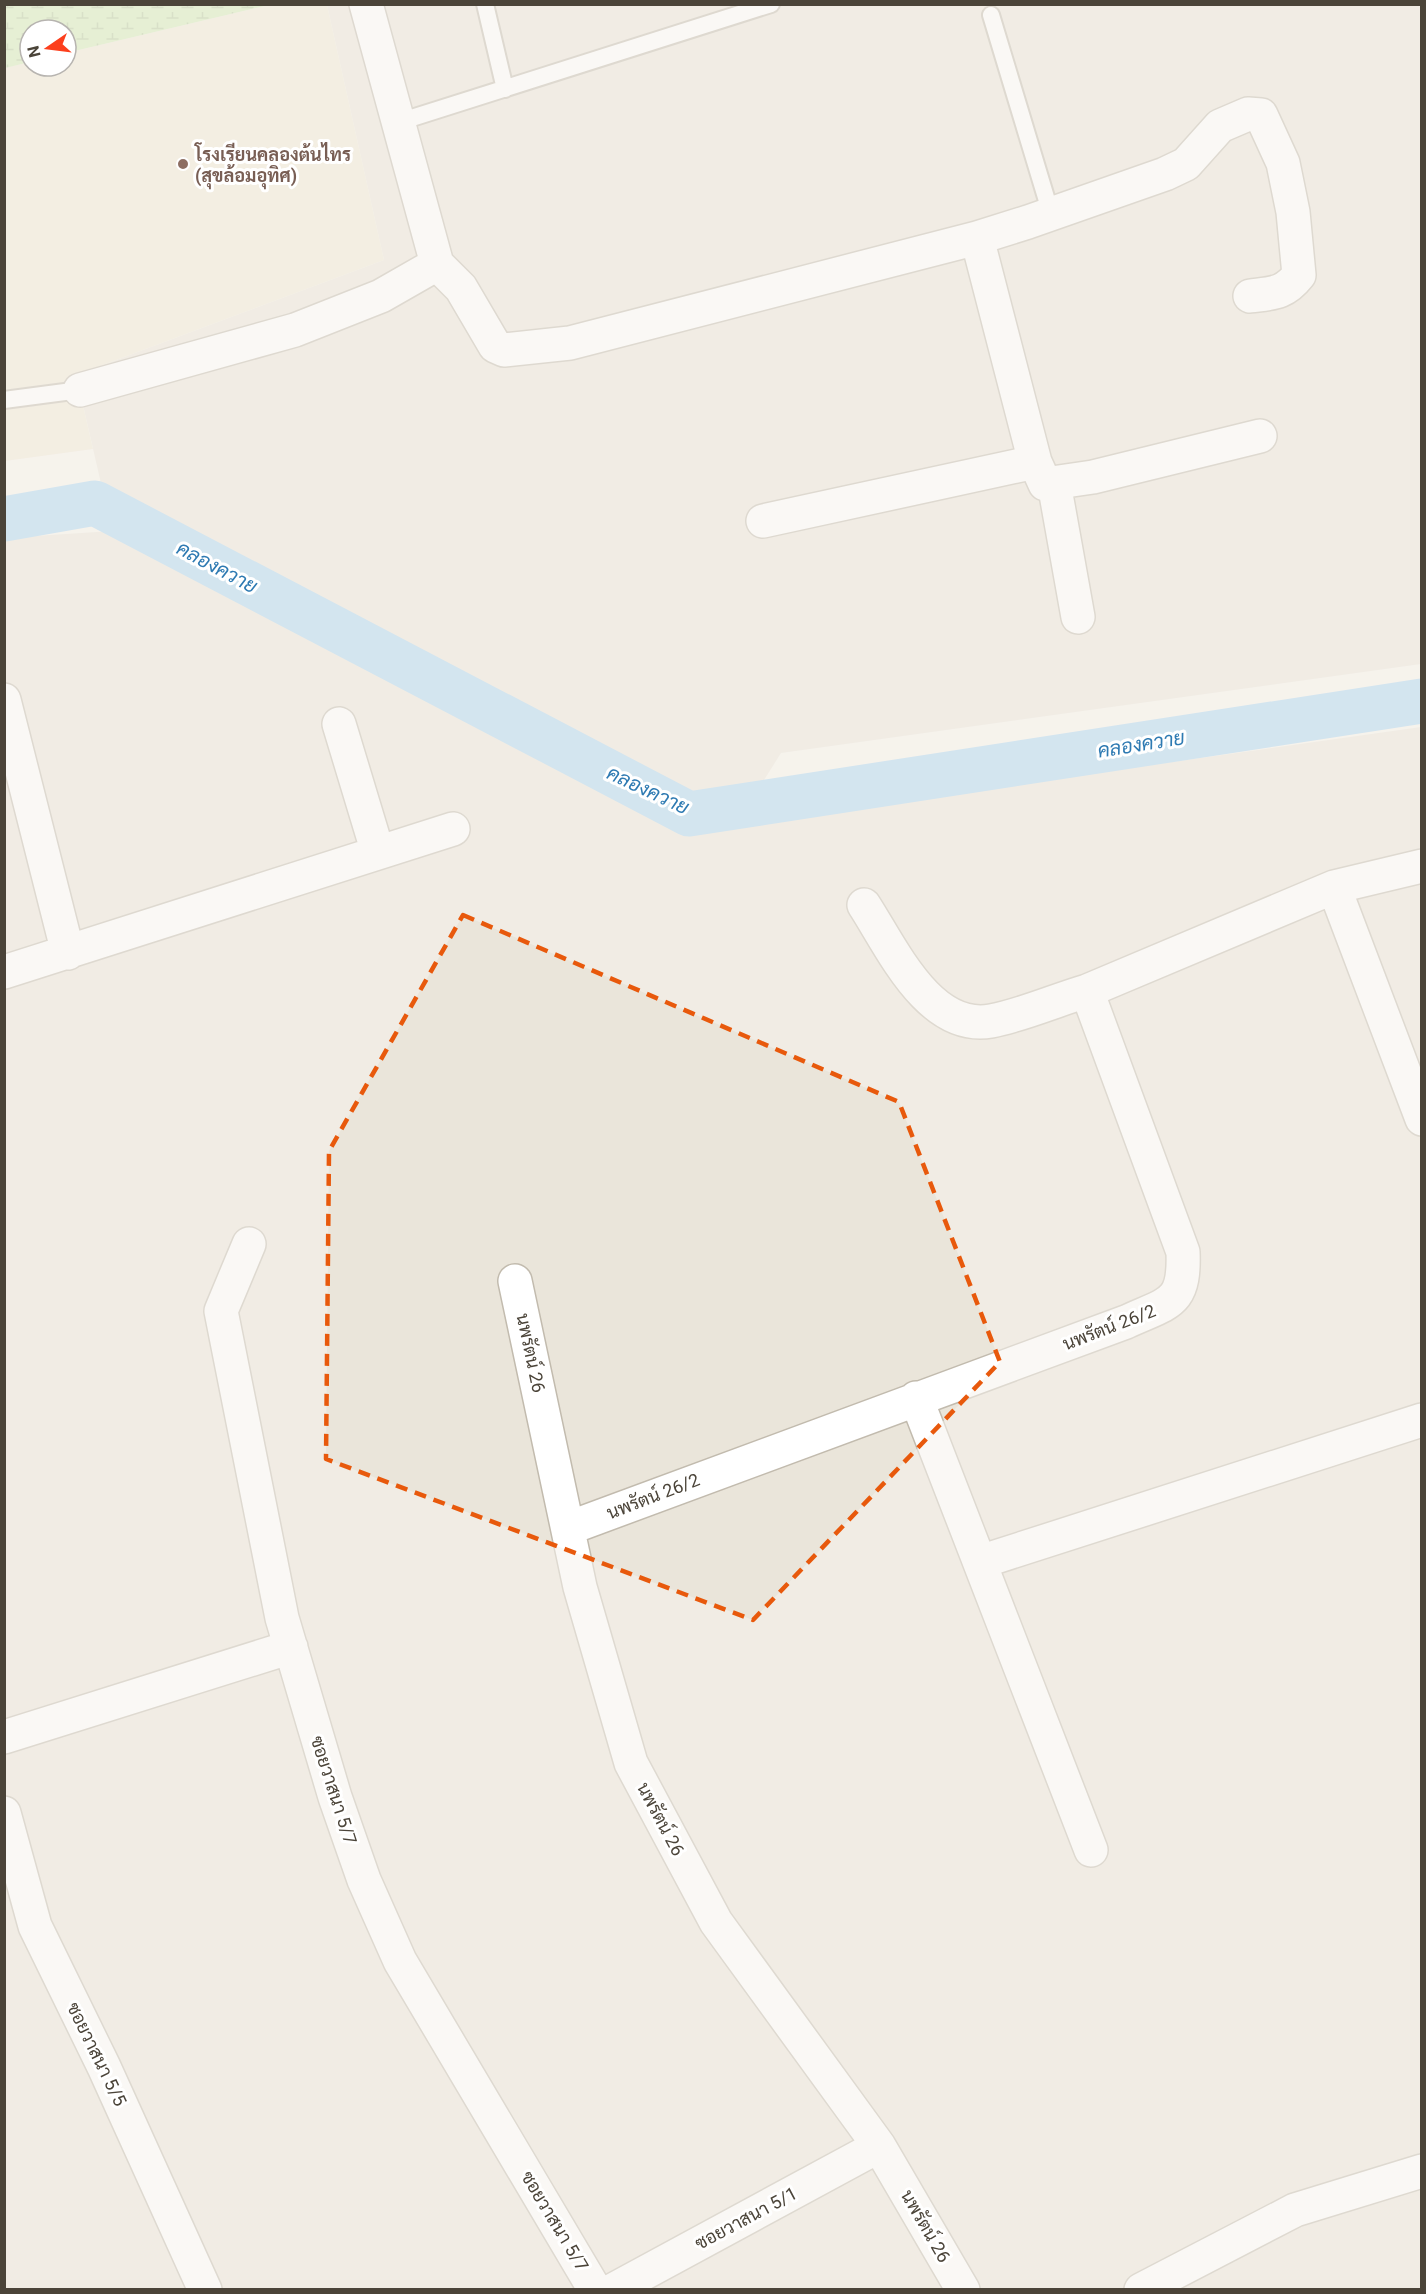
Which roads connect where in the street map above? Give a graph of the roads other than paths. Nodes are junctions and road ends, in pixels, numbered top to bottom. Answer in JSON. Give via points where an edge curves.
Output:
{"nodes":[{"id":1,"x":366,"y":4,"type":"edge"},
{"id":2,"x":485,"y":4,"type":"edge"},
{"id":3,"x":771,"y":4,"type":"edge"},
{"id":4,"x":991,"y":15,"type":"dead end"},
{"id":5,"x":505,"y":89,"type":"junction"},
{"id":6,"x":399,"y":122,"type":"junction"},
{"id":7,"x":1052,"y":214,"type":"junction"},
{"id":8,"x":977,"y":238,"type":"junction"},
{"id":9,"x":437,"y":264,"type":"junction"},
{"id":10,"x":1250,"y":296,"type":"dead end"},
{"id":11,"x":80,"y":390,"type":"joint"},
{"id":12,"x":4,"y":400,"type":"edge"},
{"id":13,"x":1260,"y":436,"type":"dead end"},
{"id":14,"x":1045,"y":473,"type":"junction"},
{"id":15,"x":763,"y":521,"type":"dead end"},
{"id":16,"x":1078,"y":617,"type":"dead end"},
{"id":17,"x":4,"y":700,"type":"edge"},
{"id":18,"x":339,"y":724,"type":"dead end"},
{"id":19,"x":453,"y":829,"type":"dead end"},
{"id":20,"x":378,"y":853,"type":"junction"},
{"id":21,"x":1422,"y":866,"type":"edge"},
{"id":22,"x":1334,"y":887,"type":"junction"},
{"id":23,"x":864,"y":905,"type":"dead end"},
{"id":24,"x":68,"y":953,"type":"junction"},
{"id":25,"x":4,"y":972,"type":"edge"},
{"id":26,"x":1087,"y":991,"type":"junction"},
{"id":27,"x":1422,"y":1119,"type":"edge"},
{"id":28,"x":249,"y":1244,"type":"dead end"},
{"id":29,"x":515,"y":1281,"type":"dead end"},
{"id":30,"x":916,"y":1398,"type":"junction"},
{"id":31,"x":1422,"y":1420,"type":"edge"},
{"id":32,"x":569,"y":1528,"type":"junction"},
{"id":33,"x":980,"y":1562,"type":"junction"},
{"id":34,"x":291,"y":1647,"type":"junction"},
{"id":35,"x":4,"y":1737,"type":"edge"},
{"id":36,"x":4,"y":1813,"type":"edge"},
{"id":37,"x":1091,"y":1850,"type":"dead end"},
{"id":38,"x":879,"y":2146,"type":"junction"},
{"id":39,"x":1422,"y":2171,"type":"edge"},
{"id":40,"x":205,"y":2289,"type":"edge"},
{"id":41,"x":595,"y":2289,"type":"edge"},
{"id":42,"x":613,"y":2289,"type":"edge"},
{"id":43,"x":963,"y":2289,"type":"edge"},
{"id":44,"x":1141,"y":2289,"type":"edge"}],
"edges":[{"from":1,"to":6,"type":"street"},
{"from":2,"to":5,"type":"lane"},
{"from":3,"to":5,"type":"lane"},
{"from":4,"to":7,"type":"lane"},
{"from":5,"to":6,"type":"lane"},
{"from":6,"to":9,"type":"street"},
{"from":7,"to":8,"type":"street"},
{"from":7,"to":10,"type":"street","via":[[1166,174],[1186,164],[1220,126],[1248,114],[1262,115],[1283,163],[1299,275],[1290,287]]},
{"from":8,"to":9,"type":"street","via":[[570,343],[504,350],[495,346],[461,288]]},
{"from":8,"to":14,"type":"street"},
{"from":9,"to":11,"type":"street","via":[[381,296],[295,330]]},
{"from":11,"to":12,"type":"lane"},
{"from":13,"to":14,"type":"street","via":[[1093,477]]},
{"from":14,"to":15,"type":"street"},
{"from":14,"to":16,"type":"street"},
{"from":17,"to":24,"type":"street"},
{"from":18,"to":20,"type":"street"},
{"from":19,"to":20,"type":"street"},
{"from":20,"to":24,"type":"street"},
{"from":21,"to":22,"type":"street"},
{"from":22,"to":26,"type":"street"},
{"from":22,"to":27,"type":"street"},
{"from":23,"to":26,"type":"street","via":[[932,1004],[961,1021],[991,1021]]},
{"from":24,"to":25,"type":"street"},
{"from":26,"to":30,"type":"street","name":"นพรัตน์ 26/2","via":[[1183,1252],[1182,1288],[1171,1302],[1126,1322]]},
{"from":28,"to":34,"type":"street","name":"ซอยวาสนา 5/7","via":[[221,1311]]},
{"from":29,"to":32,"type":"street","name":"นพรัตน์ 26"},
{"from":30,"to":32,"type":"street","name":"นพรัตน์ 26/2"},
{"from":30,"to":33,"type":"street"},
{"from":31,"to":33,"type":"street"},
{"from":32,"to":38,"type":"street","name":"นพรัตน์ 26","via":[[580,1587],[631,1763],[716,1922]]},
{"from":33,"to":37,"type":"street"},
{"from":34,"to":35,"type":"street"},
{"from":34,"to":41,"type":"street","name":"ซอยวาสนา 5/7","via":[[335,1797],[364,1880],[400,1961]]},
{"from":36,"to":40,"type":"street","name":"ซอยวาสนา 5/5","via":[[35,1926]]},
{"from":38,"to":42,"type":"street","name":"ซอยวาสนา 5/1"},
{"from":38,"to":43,"type":"street","name":"นพรัตน์ 26"},
{"from":39,"to":44,"type":"street","via":[[1295,2210]]}]}
